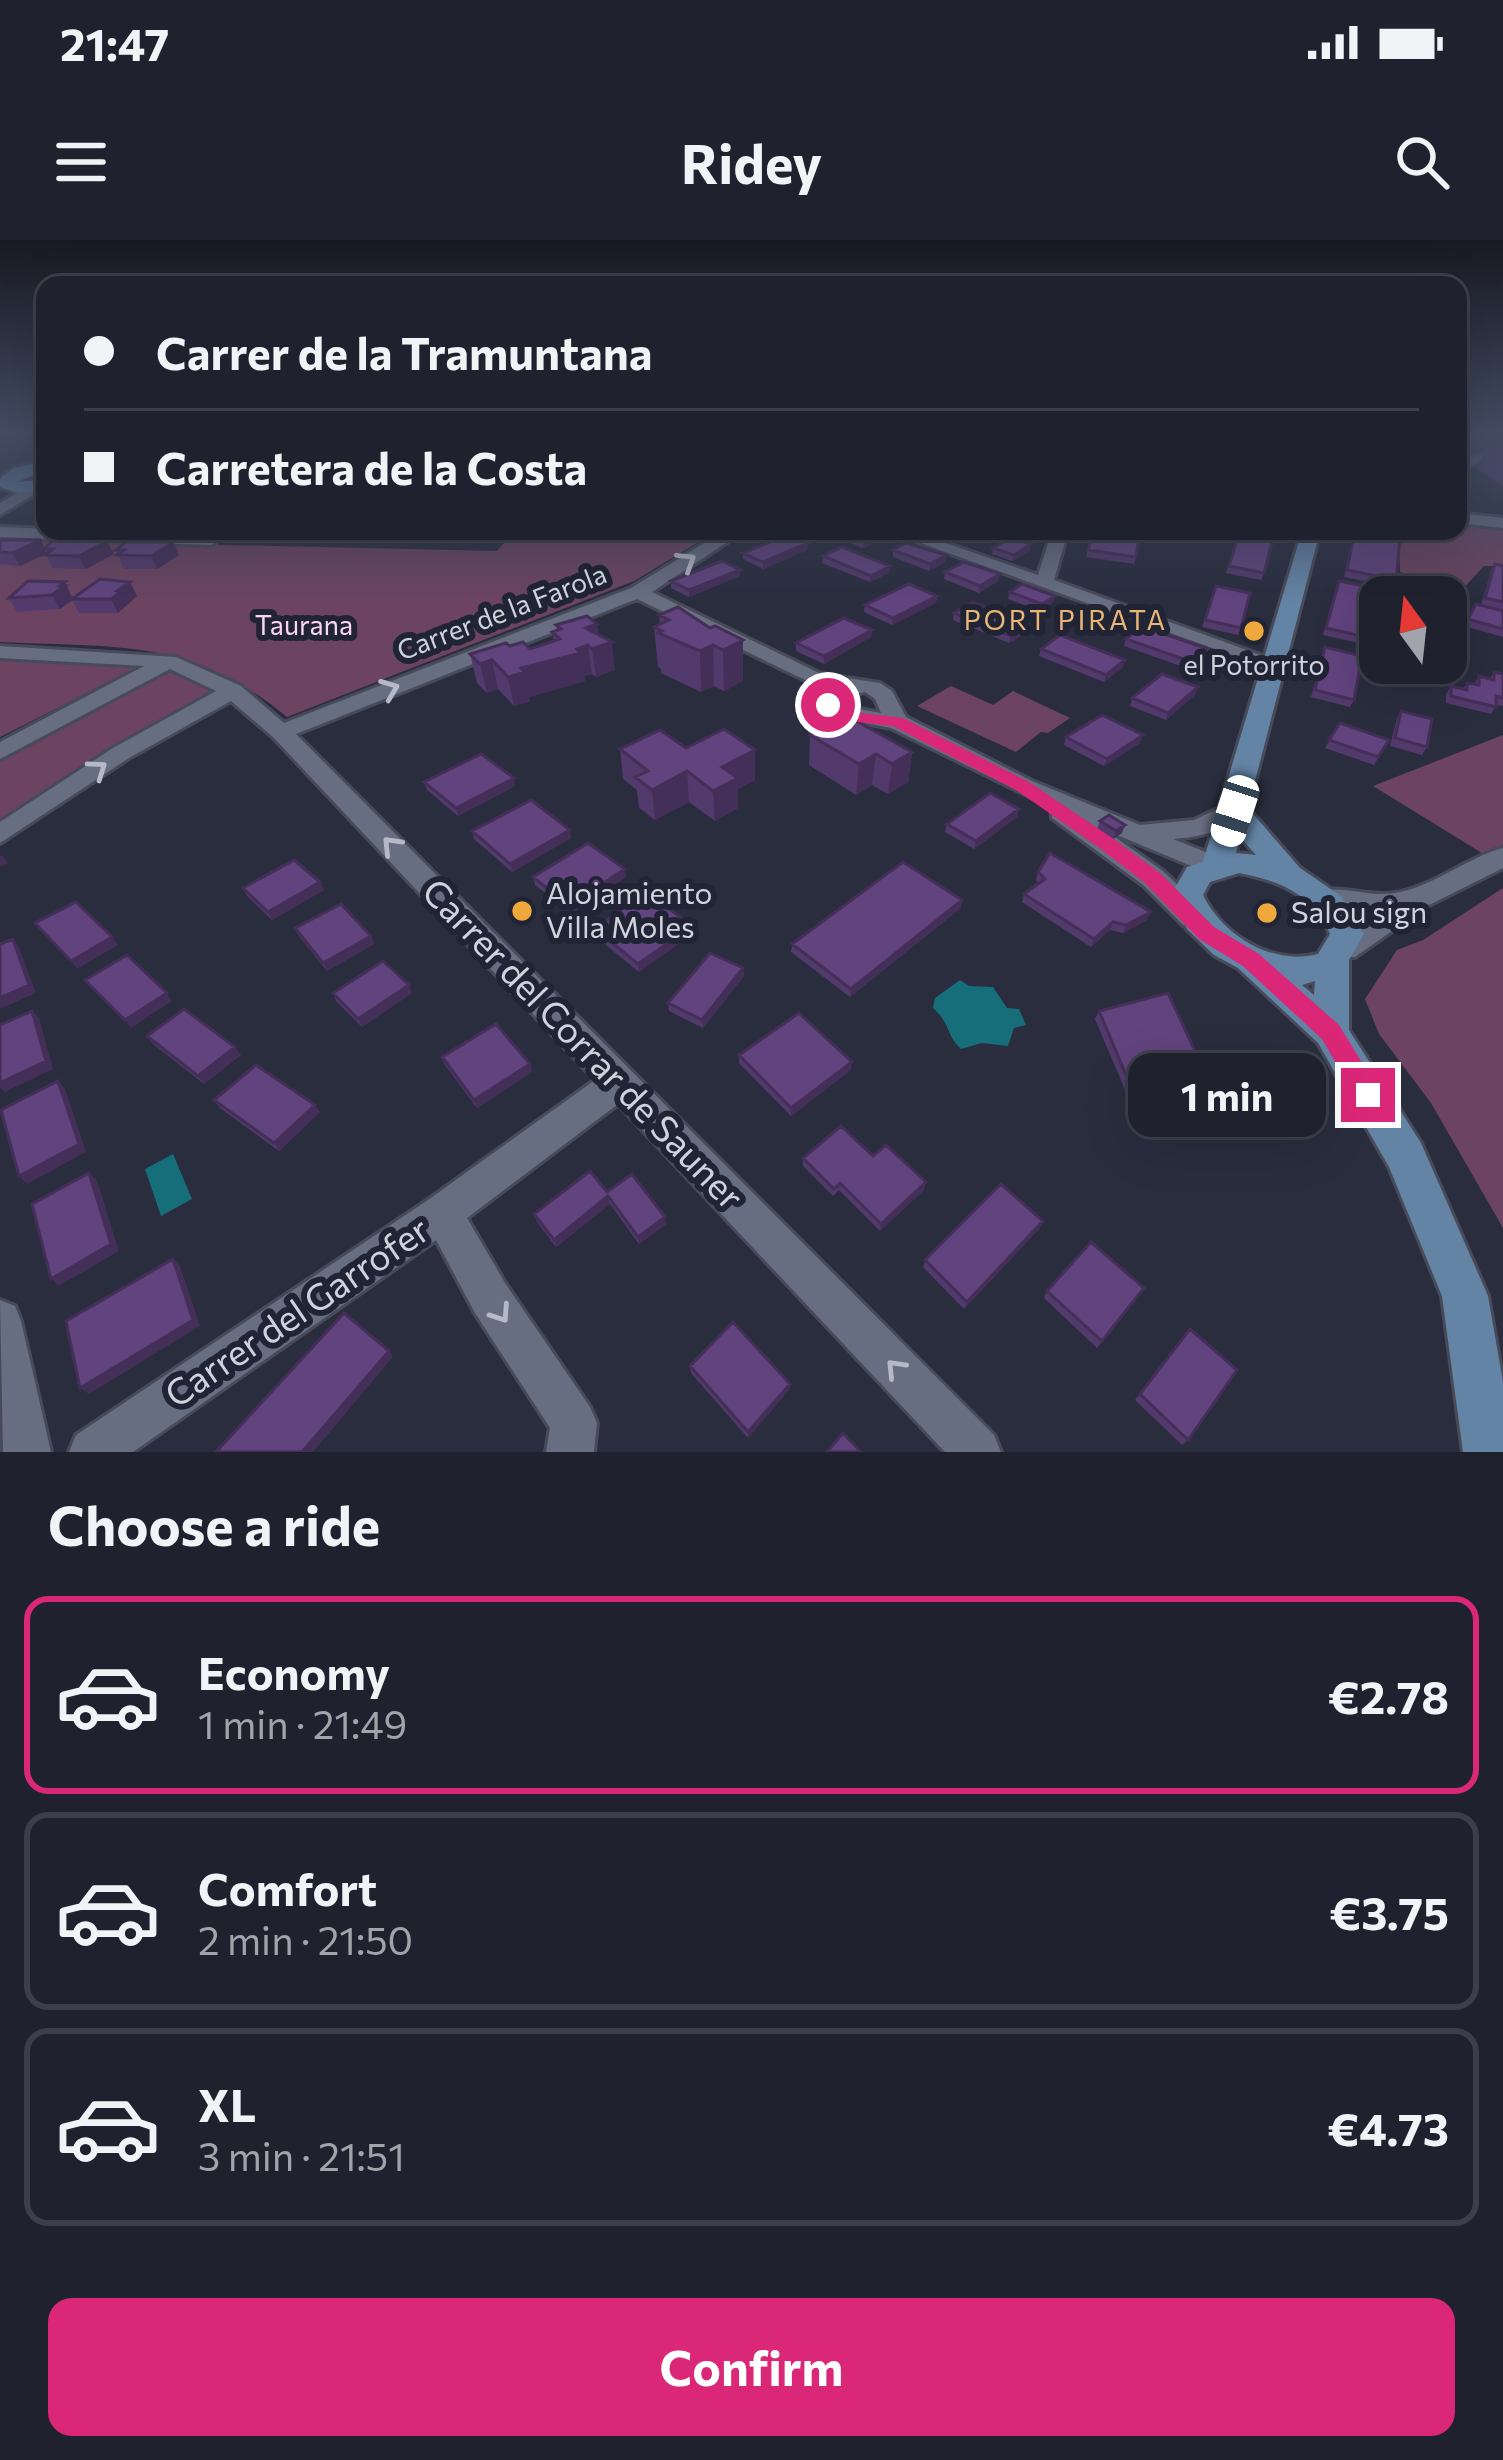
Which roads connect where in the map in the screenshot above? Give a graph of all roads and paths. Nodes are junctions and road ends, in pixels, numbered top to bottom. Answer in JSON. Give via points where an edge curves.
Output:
{"nodes":[{"id":1,"x":1467,"y":519,"type":"edge"},
{"id":2,"x":1503,"y":523,"type":"edge"},
{"id":3,"x":0,"y":532,"type":"edge"},
{"id":4,"x":36,"y":533,"type":"edge"},
{"id":5,"x":722,"y":540,"type":"edge"},
{"id":6,"x":921,"y":540,"type":"edge"},
{"id":7,"x":1057,"y":540,"type":"edge"},
{"id":8,"x":1309,"y":540,"type":"edge"},
{"id":9,"x":1044,"y":583,"type":"junction"},
{"id":10,"x":638,"y":592,"type":"junction"},
{"id":11,"x":0,"y":652,"type":"edge"},
{"id":12,"x":170,"y":661,"type":"junction"},
{"id":13,"x":1275,"y":664,"type":"junction"},
{"id":14,"x":233,"y":691,"type":"junction"},
{"id":15,"x":281,"y":732,"type":"junction"},
{"id":16,"x":0,"y":752,"type":"edge"},
{"id":17,"x":1023,"y":786,"type":"junction"},
{"id":18,"x":1235,"y":811,"type":"junction"},
{"id":19,"x":1142,"y":832,"type":"junction"},
{"id":20,"x":0,"y":834,"type":"edge"},
{"id":21,"x":1503,"y":856,"type":"edge"},
{"id":22,"x":1215,"y":865,"type":"junction"},
{"id":23,"x":1288,"y":874,"type":"junction"},
{"id":24,"x":1419,"y":898,"type":"junction"},
{"id":25,"x":1327,"y":899,"type":"junction"},
{"id":26,"x":1193,"y":917,"type":"junction"},
{"id":27,"x":1339,"y":956,"type":"junction"},
{"id":28,"x":1251,"y":960,"type":"junction"},
{"id":29,"x":1331,"y":1032,"type":"junction"},
{"id":30,"x":620,"y":1082,"type":"junction"},
{"id":31,"x":442,"y":1213,"type":"junction"},
{"id":32,"x":0,"y":1322,"type":"edge"},
{"id":33,"x":28,"y":1452,"type":"edge"},
{"id":34,"x":93,"y":1452,"type":"edge"},
{"id":35,"x":570,"y":1452,"type":"edge"},
{"id":36,"x":976,"y":1452,"type":"edge"},
{"id":37,"x":1489,"y":1452,"type":"edge"}],
"edges":[{"from":1,"to":2,"type":"street"},
{"from":3,"to":4,"type":"street"},
{"from":10,"to":5,"type":"street","name":"Carrer de la Farola","one_way":true},
{"from":6,"to":9,"type":"street"},
{"from":7,"to":9,"type":"street"},
{"from":8,"to":13,"type":"street"},
{"from":9,"to":13,"type":"street"},
{"from":15,"to":10,"type":"street","name":"Carrer de la Farola","one_way":true},
{"from":10,"to":17,"type":"street","via":[[828,687],[870,688],[884,696],[883,715]]},
{"from":11,"to":12,"type":"street"},
{"from":12,"to":14,"type":"street","name":"Carrer del Corrar de Sauner"},
{"from":12,"to":16,"type":"street"},
{"from":13,"to":18,"type":"street"},
{"from":14,"to":15,"type":"street","name":"Carrer del Corrar de Sauner"},
{"from":20,"to":14,"type":"street","one_way":true},
{"from":30,"to":15,"type":"street","name":"Carrer del Corrar de Sauner","one_way":true},
{"from":17,"to":19,"type":"street"},
{"from":17,"to":26,"type":"street","via":[[1153,878]]},
{"from":18,"to":19,"type":"street","via":[[1198,828]]},
{"from":18,"to":22,"type":"street"},
{"from":18,"to":23,"type":"street"},
{"from":19,"to":22,"type":"street"},
{"from":21,"to":24,"type":"street"},
{"from":22,"to":23,"type":"street"},
{"from":22,"to":26,"type":"street","via":[[1189,885]]},
{"from":23,"to":25,"type":"street"},
{"from":24,"to":25,"type":"street","via":[[1390,905]]},
{"from":24,"to":27,"type":"street"},
{"from":25,"to":27,"type":"street","via":[[1347,934]]},
{"from":26,"to":28,"type":"street"},
{"from":27,"to":28,"type":"street","via":[[1297,970]]},
{"from":27,"to":29,"type":"street"},
{"from":28,"to":29,"type":"street"},
{"from":29,"to":37,"type":"street","via":[[1406,1157],[1465,1296]]},
{"from":30,"to":31,"type":"street","name":"Carrer del Garrofer"},
{"from":36,"to":30,"type":"street","name":"Carrer del Corrar de Sauner","one_way":true},
{"from":31,"to":34,"type":"street","name":"Carrer del Garrofer"},
{"from":31,"to":35,"type":"street","name":"Carrer del Garrofer","one_way":true,"via":[[574,1423]]},
{"from":32,"to":33,"type":"street"}]}
